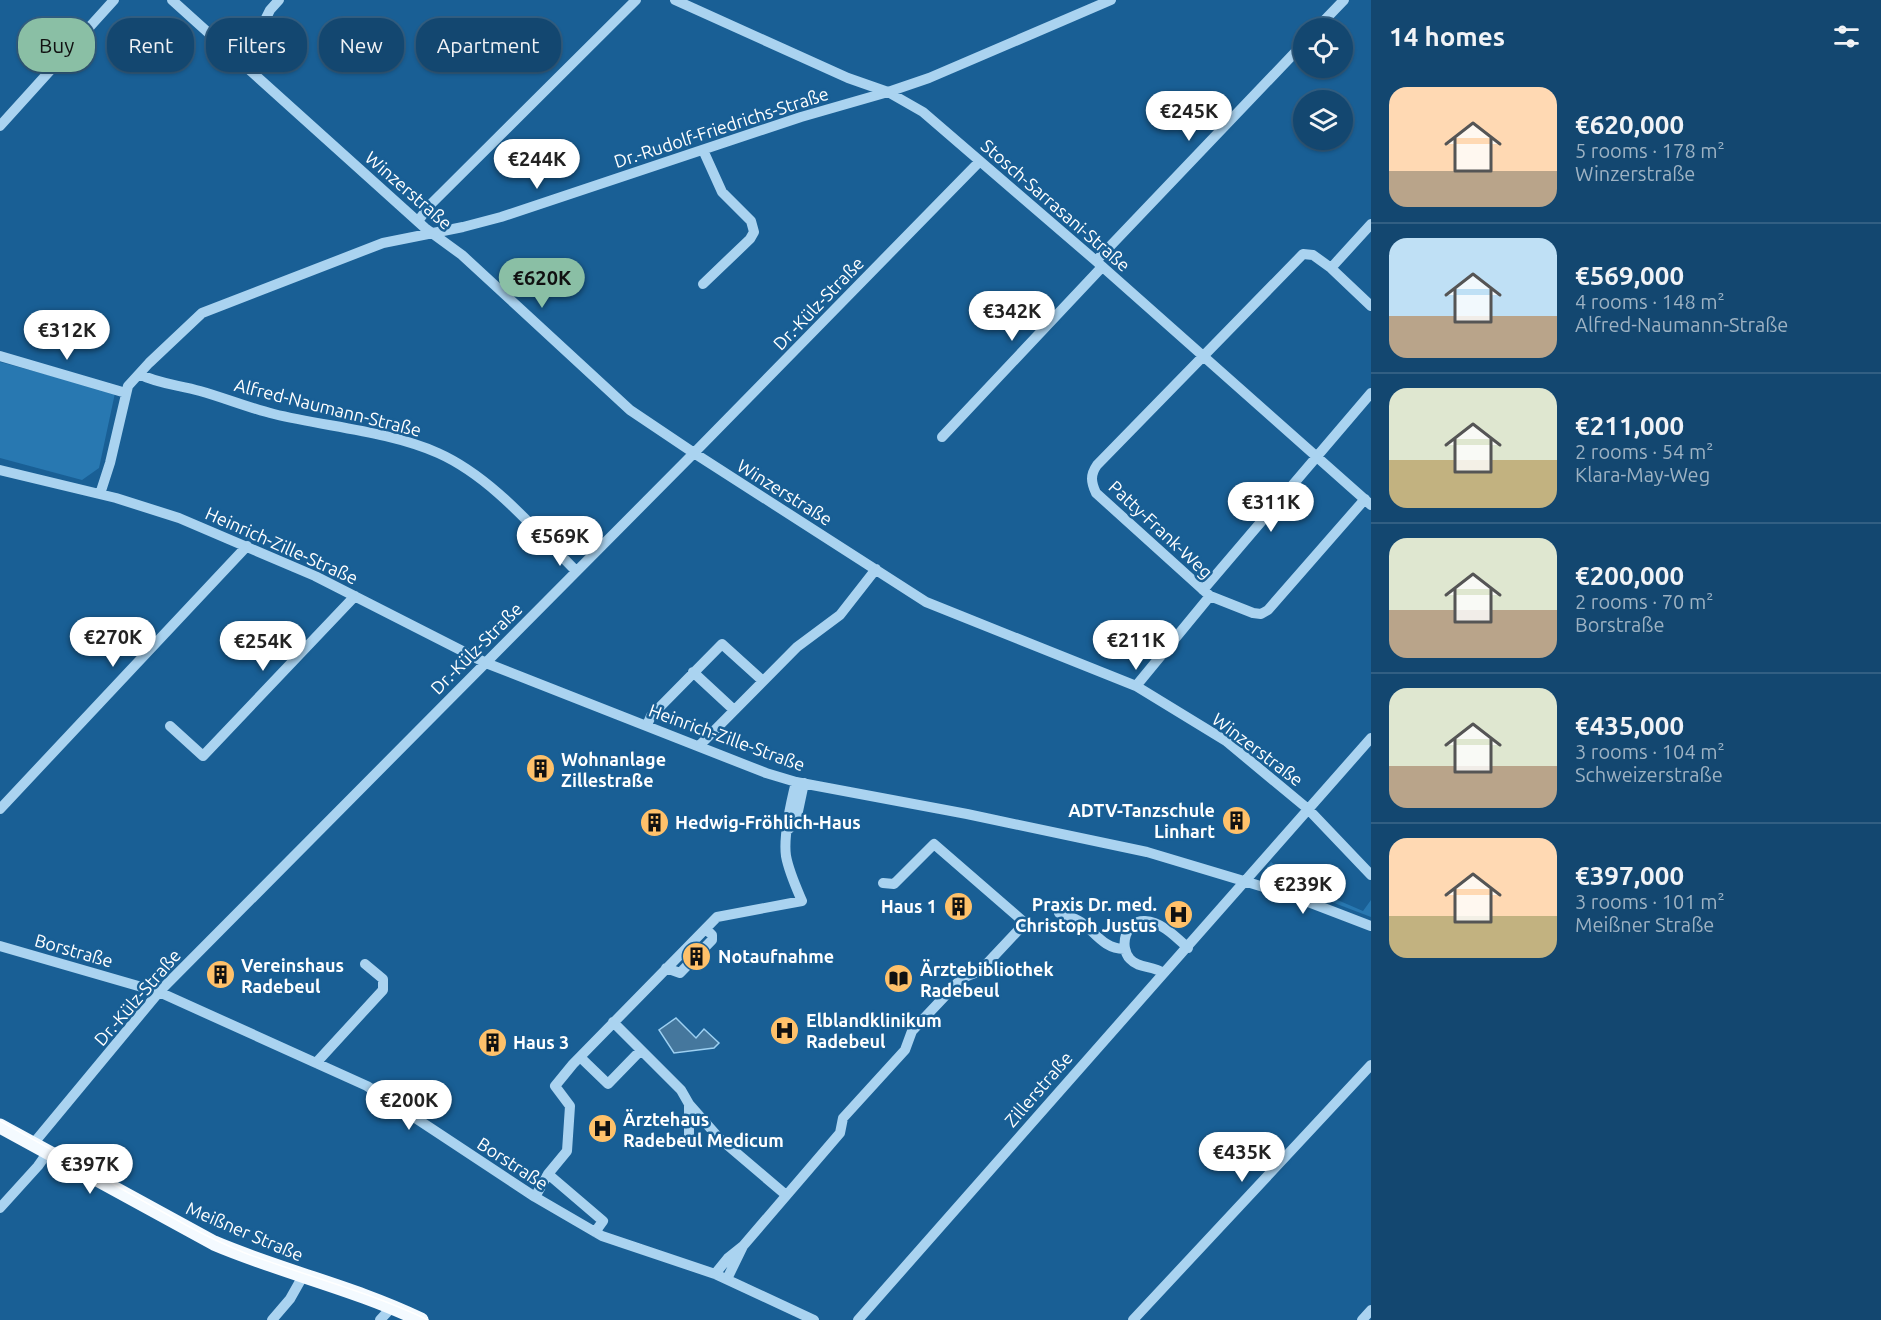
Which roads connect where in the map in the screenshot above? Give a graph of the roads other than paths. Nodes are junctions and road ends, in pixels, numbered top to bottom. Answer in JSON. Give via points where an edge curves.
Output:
{"nodes":[{"id":1,"x":114,"y":0,"type":"edge"},
{"id":2,"x":172,"y":0,"type":"edge"},
{"id":3,"x":279,"y":0,"type":"edge"},
{"id":4,"x":636,"y":0,"type":"edge"},
{"id":5,"x":675,"y":0,"type":"edge"},
{"id":6,"x":1111,"y":0,"type":"edge"},
{"id":7,"x":1344,"y":0,"type":"edge"},
{"id":8,"x":266,"y":18,"type":"edge"},
{"id":9,"x":1327,"y":18,"type":"edge"},
{"id":10,"x":206,"y":31,"type":"edge"},
{"id":11,"x":1293,"y":55,"type":"edge"},
{"id":12,"x":251,"y":72,"type":"edge"},
{"id":13,"x":888,"y":92,"type":"junction"},
{"id":14,"x":0,"y":126,"type":"edge"},
{"id":15,"x":703,"y":150,"type":"junction"},
{"id":16,"x":980,"y":161,"type":"junction"},
{"id":17,"x":418,"y":221,"type":"junction"},
{"id":18,"x":1371,"y":224,"type":"edge"},
{"id":19,"x":431,"y":232,"type":"junction"},
{"id":20,"x":1099,"y":264,"type":"junction"},
{"id":21,"x":1331,"y":268,"type":"junction"},
{"id":22,"x":703,"y":284,"type":"dead end"},
{"id":23,"x":1371,"y":306,"type":"edge"},
{"id":24,"x":0,"y":356,"type":"edge"},
{"id":25,"x":1204,"y":357,"type":"junction"},
{"id":26,"x":139,"y":374,"type":"junction"},
{"id":27,"x":126,"y":393,"type":"junction"},
{"id":28,"x":1371,"y":393,"type":"edge"},
{"id":29,"x":942,"y":437,"type":"dead end"},
{"id":30,"x":694,"y":453,"type":"junction"},
{"id":31,"x":1316,"y":457,"type":"junction"},
{"id":32,"x":0,"y":470,"type":"edge"},
{"id":33,"x":100,"y":494,"type":"junction"},
{"id":34,"x":1368,"y":502,"type":"edge"},
{"id":35,"x":247,"y":546,"type":"junction"},
{"id":36,"x":876,"y":569,"type":"junction"},
{"id":37,"x":576,"y":571,"type":"junction"},
{"id":38,"x":1207,"y":593,"type":"junction"},
{"id":39,"x":355,"y":596,"type":"junction"},
{"id":40,"x":486,"y":663,"type":"junction"},
{"id":41,"x":693,"y":672,"type":"junction"},
{"id":42,"x":763,"y":681,"type":"junction"},
{"id":43,"x":1136,"y":686,"type":"junction"},
{"id":44,"x":734,"y":710,"type":"junction"},
{"id":45,"x":647,"y":725,"type":"junction"},
{"id":46,"x":170,"y":726,"type":"dead end"},
{"id":47,"x":1371,"y":738,"type":"edge"},
{"id":48,"x":699,"y":746,"type":"junction"},
{"id":49,"x":800,"y":782,"type":"junction"},
{"id":50,"x":0,"y":809,"type":"edge"},
{"id":51,"x":1308,"y":809,"type":"junction"},
{"id":52,"x":1371,"y":875,"type":"edge"},
{"id":53,"x":1244,"y":881,"type":"junction"},
{"id":54,"x":883,"y":883,"type":"dead end"},
{"id":55,"x":1059,"y":913,"type":"dead end"},
{"id":56,"x":1371,"y":926,"type":"edge"},
{"id":57,"x":0,"y":946,"type":"edge"},
{"id":58,"x":1188,"y":948,"type":"junction"},
{"id":59,"x":1124,"y":949,"type":"junction"},
{"id":60,"x":365,"y":964,"type":"dead end"},
{"id":61,"x":1163,"y":973,"type":"junction"},
{"id":62,"x":159,"y":992,"type":"junction"},
{"id":63,"x":613,"y":1022,"type":"junction"},
{"id":64,"x":641,"y":1050,"type":"junction"},
{"id":65,"x":580,"y":1057,"type":"junction"},
{"id":66,"x":316,"y":1063,"type":"junction"},
{"id":67,"x":1371,"y":1065,"type":"edge"},
{"id":68,"x":689,"y":1104,"type":"junction"},
{"id":69,"x":0,"y":1126,"type":"edge"},
{"id":70,"x":689,"y":1142,"type":"dead end"},
{"id":71,"x":33,"y":1144,"type":"junction"},
{"id":72,"x":48,"y":1152,"type":"junction"},
{"id":73,"x":548,"y":1174,"type":"junction"},
{"id":74,"x":786,"y":1195,"type":"junction"},
{"id":75,"x":535,"y":1197,"type":"junction"},
{"id":76,"x":0,"y":1208,"type":"edge"},
{"id":77,"x":595,"y":1232,"type":"junction"},
{"id":78,"x":743,"y":1246,"type":"junction"},
{"id":79,"x":716,"y":1274,"type":"junction"},
{"id":80,"x":303,"y":1276,"type":"junction"},
{"id":81,"x":727,"y":1279,"type":"junction"},
{"id":82,"x":392,"y":1307,"type":"junction"},
{"id":83,"x":1371,"y":1310,"type":"edge"},
{"id":84,"x":272,"y":1320,"type":"edge"},
{"id":85,"x":380,"y":1320,"type":"edge"},
{"id":86,"x":421,"y":1320,"type":"edge"},
{"id":87,"x":814,"y":1320,"type":"edge"},
{"id":88,"x":858,"y":1320,"type":"edge"},
{"id":89,"x":1133,"y":1320,"type":"edge"},
{"id":90,"x":1362,"y":1320,"type":"edge"}],
"edges":[{"from":1,"to":14,"type":"street"},
{"from":2,"to":10,"type":"street","name":"Winzerstraße"},
{"from":3,"to":8,"type":"street"},
{"from":4,"to":17,"type":"street"},
{"from":5,"to":13,"type":"street","name":"Stosch-Sarrasani-Straße","via":[[848,78]]},
{"from":6,"to":13,"type":"street","name":"Dr.-Rudolf-Friedrichs-Straße"},
{"from":7,"to":9,"type":"street"},
{"from":11,"to":20,"type":"street"},
{"from":12,"to":17,"type":"street","name":"Winzerstraße"},
{"from":13,"to":15,"type":"street","name":"Dr.-Rudolf-Friedrichs-Straße"},
{"from":13,"to":16,"type":"street","name":"Stosch-Sarrasani-Straße","via":[[923,112]]},
{"from":15,"to":19,"type":"street","name":"Dr.-Rudolf-Friedrichs-Straße","via":[[501,217]]},
{"from":15,"to":22,"type":"street","via":[[722,192],[751,221],[754,232]]},
{"from":16,"to":20,"type":"street","name":"Stosch-Sarrasani-Straße"},
{"from":16,"to":30,"type":"street","name":"Dr.-Külz-Straße"},
{"from":17,"to":19,"type":"street","name":"Winzerstraße"},
{"from":18,"to":21,"type":"street"},
{"from":19,"to":26,"type":"street","name":"Dr.-Rudolf-Friedrichs-Straße","via":[[383,243],[202,314]]},
{"from":19,"to":30,"type":"street","name":"Winzerstraße","via":[[462,255],[630,410]]},
{"from":20,"to":25,"type":"street","name":"Stosch-Sarrasani-Straße"},
{"from":20,"to":29,"type":"street"},
{"from":21,"to":23,"type":"street"},
{"from":21,"to":25,"type":"street","via":[[1313,255],[1303,254]]},
{"from":24,"to":27,"type":"street"},
{"from":25,"to":31,"type":"street","name":"Stosch-Sarrasani-Straße"},
{"from":25,"to":38,"type":"street","name":"Patty-Frank-Weg","via":[[1097,465],[1091,482],[1096,493]]},
{"from":26,"to":27,"type":"street","name":"Dr.-Rudolf-Friedrichs-Straße"},
{"from":26,"to":37,"type":"street","name":"Alfred-Naumann-Straße","via":[[272,414],[407,442],[438,453],[509,503]]},
{"from":27,"to":33,"type":"street"},
{"from":28,"to":31,"type":"street"},
{"from":30,"to":36,"type":"street","name":"Winzerstraße"},
{"from":30,"to":37,"type":"street","name":"Dr.-Külz-Straße"},
{"from":31,"to":34,"type":"street","name":"Stosch-Sarrasani-Straße"},
{"from":31,"to":38,"type":"street"},
{"from":32,"to":33,"type":"street","name":"Heinrich-Zille-Straße"},
{"from":33,"to":35,"type":"street","name":"Heinrich-Zille-Straße","via":[[179,518]]},
{"from":34,"to":38,"type":"street","name":"Patty-Frank-Weg","via":[[1261,614]]},
{"from":35,"to":39,"type":"street","name":"Heinrich-Zille-Straße"},
{"from":35,"to":50,"type":"street"},
{"from":36,"to":42,"type":"street","via":[[840,615],[797,647]]},
{"from":36,"to":43,"type":"street","name":"Winzerstraße","via":[[926,602]]},
{"from":37,"to":40,"type":"street","name":"Dr.-Külz-Straße"},
{"from":38,"to":43,"type":"street"},
{"from":39,"to":40,"type":"street","name":"Heinrich-Zille-Straße"},
{"from":39,"to":46,"type":"street","via":[[203,756]]},
{"from":40,"to":45,"type":"street","name":"Heinrich-Zille-Straße"},
{"from":40,"to":62,"type":"street","name":"Dr.-Külz-Straße"},
{"from":41,"to":42,"type":"street","via":[[722,644]]},
{"from":41,"to":44,"type":"street"},
{"from":41,"to":45,"type":"street"},
{"from":42,"to":44,"type":"street"},
{"from":43,"to":51,"type":"street","name":"Winzerstraße","via":[[1226,741]]},
{"from":44,"to":48,"type":"street"},
{"from":45,"to":48,"type":"street","name":"Heinrich-Zille-Straße"},
{"from":47,"to":51,"type":"street"},
{"from":48,"to":49,"type":"street","name":"Heinrich-Zille-Straße"},
{"from":49,"to":53,"type":"street","name":"Heinrich-Zille-Straße","via":[[1147,852]]},
{"from":49,"to":63,"type":"street","via":[[797,816],[785,847],[802,901],[722,916]]},
{"from":51,"to":52,"type":"street","name":"Winzerstraße"},
{"from":51,"to":53,"type":"street","name":"Zillerstraße"},
{"from":53,"to":56,"type":"street","name":"Heinrich-Zille-Straße"},
{"from":53,"to":58,"type":"street","name":"Zillerstraße"},
{"from":54,"to":74,"type":"street","via":[[894,884],[934,844],[1025,923],[980,971],[962,978],[912,1031],[905,1050],[843,1118],[840,1133]]},
{"from":55,"to":59,"type":"street","via":[[1078,920],[1107,945]]},
{"from":57,"to":62,"type":"street","name":"Borstraße"},
{"from":58,"to":59,"type":"street","via":[[1172,933],[1144,921],[1130,928]]},
{"from":58,"to":61,"type":"street","name":"Zillerstraße"},
{"from":59,"to":61,"type":"street","via":[[1136,964]]},
{"from":60,"to":66,"type":"street","via":[[383,979],[383,990]]},
{"from":61,"to":88,"type":"street","name":"Zillerstraße"},
{"from":62,"to":66,"type":"street","name":"Borstraße"},
{"from":62,"to":71,"type":"street","name":"Dr.-Külz-Straße"},
{"from":63,"to":64,"type":"street"},
{"from":63,"to":65,"type":"street"},
{"from":64,"to":65,"type":"street","via":[[608,1084]]},
{"from":64,"to":68,"type":"street","via":[[681,1090]]},
{"from":65,"to":73,"type":"street","via":[[555,1086],[570,1107],[567,1151]]},
{"from":66,"to":75,"type":"street","name":"Borstraße","via":[[367,1086]]},
{"from":67,"to":89,"type":"street"},
{"from":68,"to":70,"type":"street"},
{"from":68,"to":74,"type":"street","via":[[719,1138]]},
{"from":69,"to":71,"type":"main road","name":"Meißner Straße"},
{"from":71,"to":72,"type":"main road","name":"Meißner Straße"},
{"from":72,"to":76,"type":"street"},
{"from":72,"to":80,"type":"main road","name":"Meißner Straße","via":[[205,1239]]},
{"from":73,"to":75,"type":"street"},
{"from":73,"to":77,"type":"street","via":[[603,1221]]},
{"from":74,"to":78,"type":"street"},
{"from":75,"to":77,"type":"street","name":"Borstraße"},
{"from":77,"to":79,"type":"street","name":"Borstraße"},
{"from":78,"to":79,"type":"street"},
{"from":78,"to":81,"type":"street"},
{"from":79,"to":81,"type":"street","name":"Borstraße"},
{"from":80,"to":82,"type":"main road","name":"Meißner Straße"},
{"from":80,"to":84,"type":"street"},
{"from":81,"to":87,"type":"street","name":"Borstraße"},
{"from":82,"to":85,"type":"street"},
{"from":82,"to":86,"type":"main road","name":"Meißner Straße"},
{"from":83,"to":90,"type":"street"}]}
